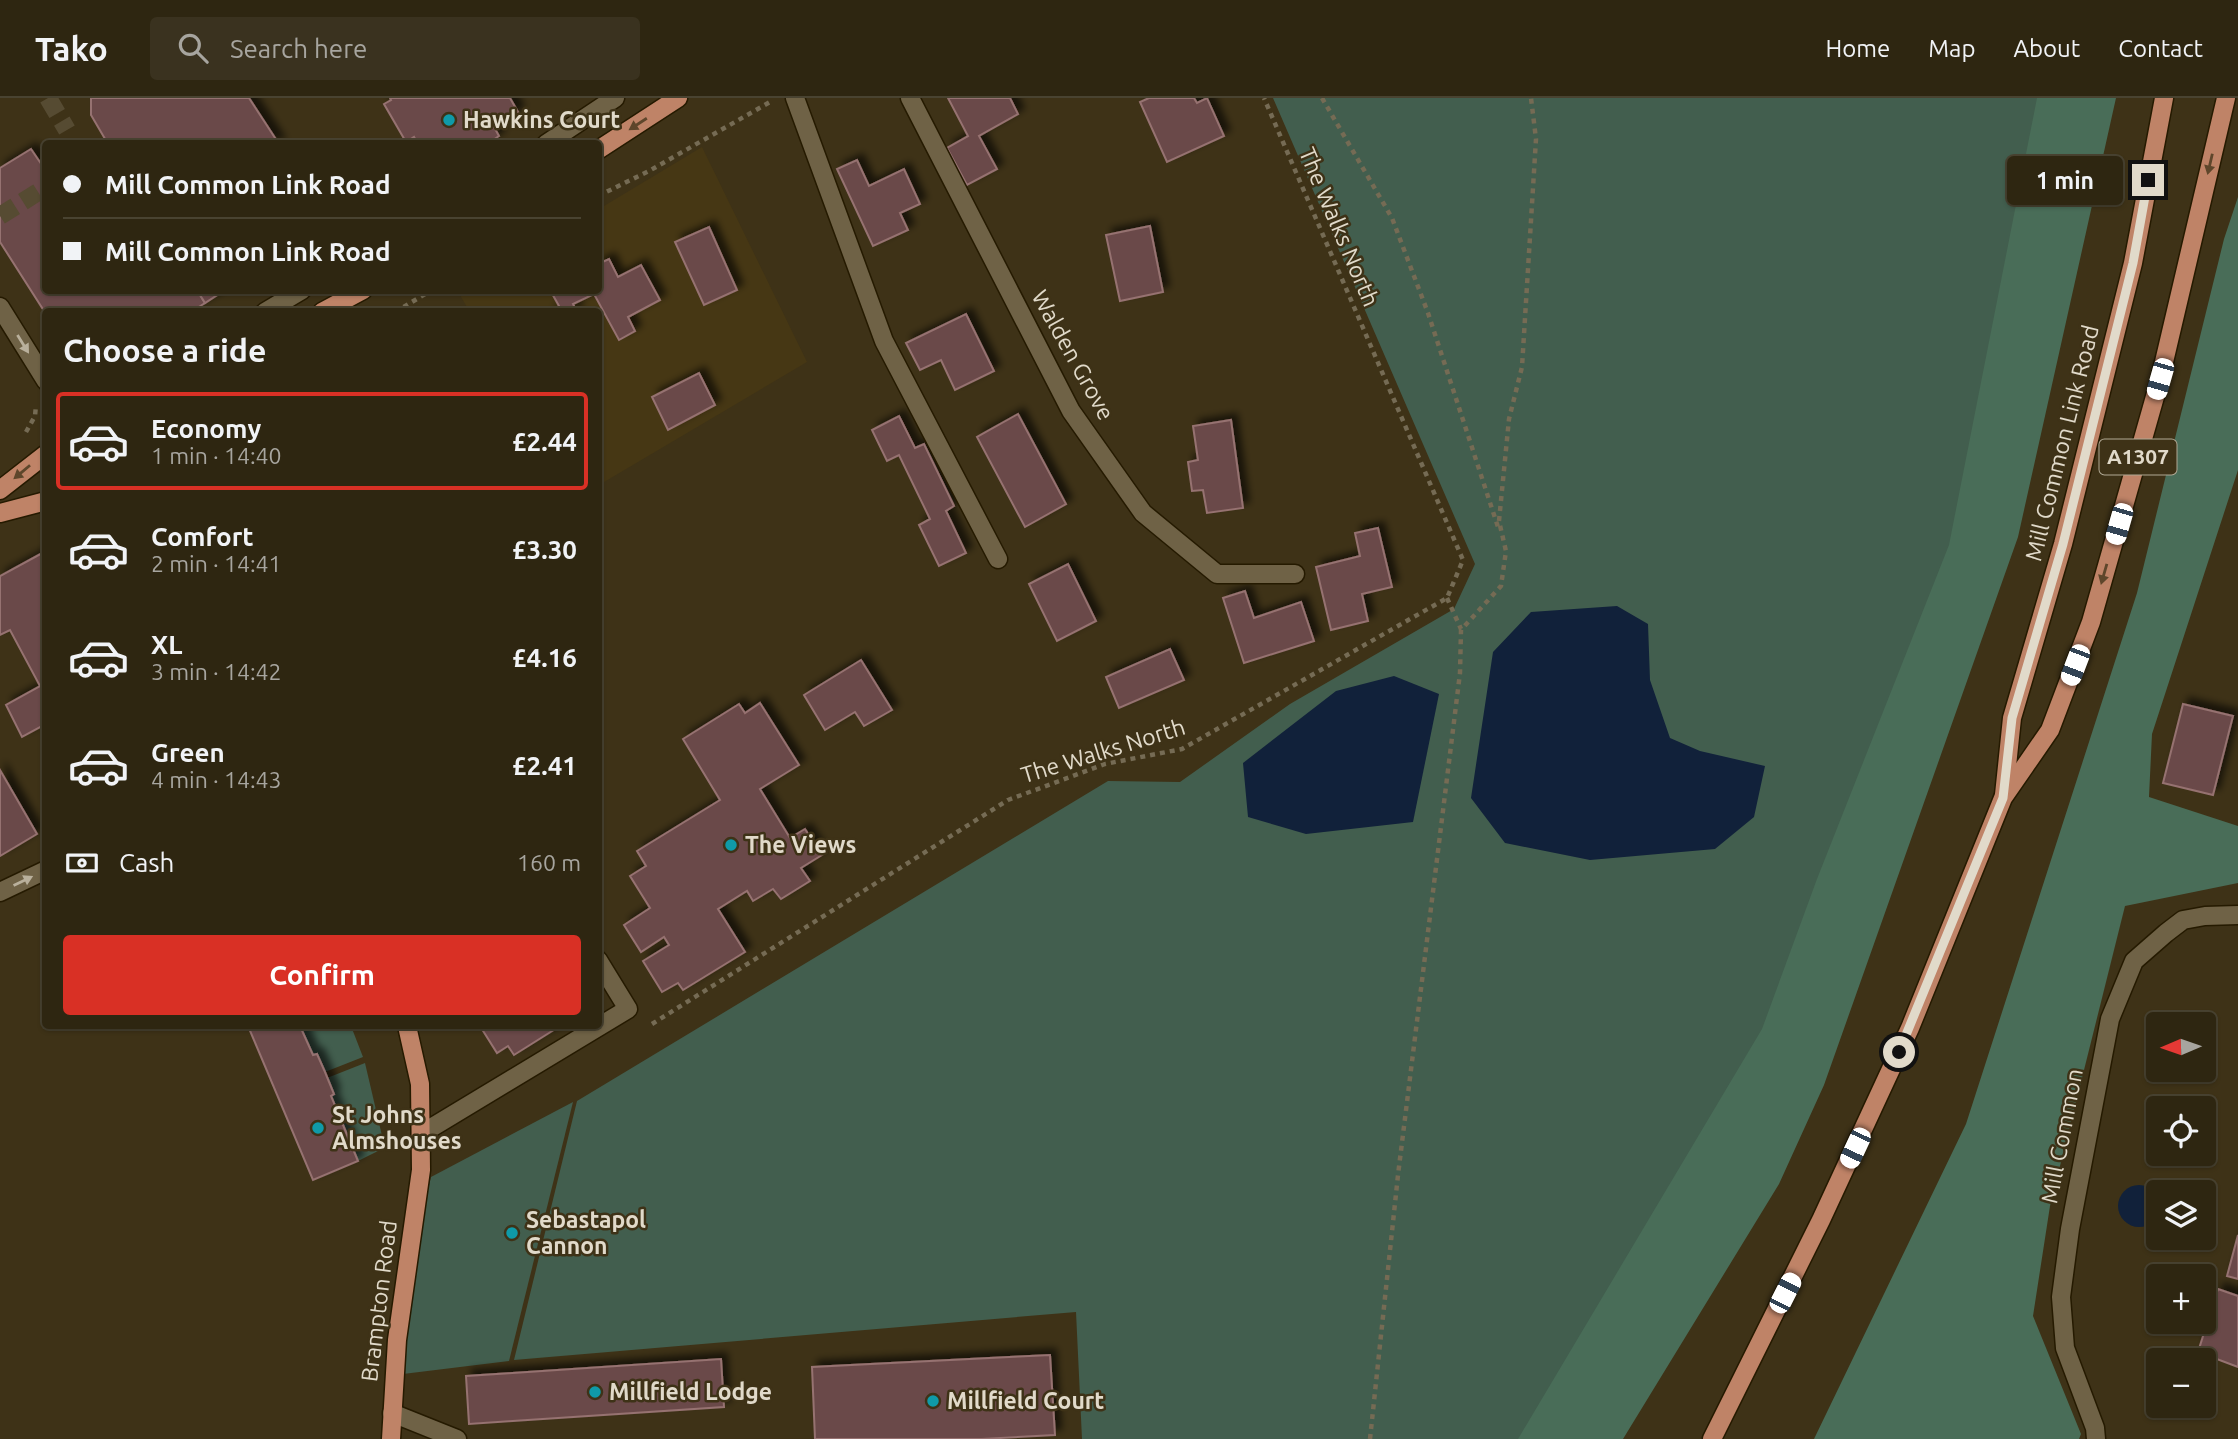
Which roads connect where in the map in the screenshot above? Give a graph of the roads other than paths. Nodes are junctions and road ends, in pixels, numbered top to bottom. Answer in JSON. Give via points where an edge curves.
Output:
{"nodes":[{"id":1,"x":615,"y":98,"type":"edge"},
{"id":2,"x":678,"y":98,"type":"edge"},
{"id":3,"x":795,"y":98,"type":"edge"},
{"id":4,"x":910,"y":98,"type":"edge"},
{"id":5,"x":2164,"y":98,"type":"edge"},
{"id":6,"x":2226,"y":98,"type":"edge"},
{"id":7,"x":552,"y":140,"type":"edge"},
{"id":8,"x":602,"y":147,"type":"edge"},
{"id":9,"x":295,"y":294,"type":"edge"},
{"id":10,"x":356,"y":294,"type":"edge"},
{"id":11,"x":0,"y":307,"type":"edge"},
{"id":12,"x":272,"y":308,"type":"edge"},
{"id":13,"x":329,"y":308,"type":"edge"},
{"id":14,"x":42,"y":375,"type":"edge"},
{"id":15,"x":42,"y":457,"type":"edge"},
{"id":16,"x":0,"y":491,"type":"edge"},
{"id":17,"x":42,"y":502,"type":"edge"},
{"id":18,"x":0,"y":513,"type":"edge"},
{"id":19,"x":998,"y":559,"type":"dead end"},
{"id":20,"x":1295,"y":574,"type":"dead end"},
{"id":21,"x":2003,"y":798,"type":"junction"},
{"id":22,"x":42,"y":872,"type":"edge"},
{"id":23,"x":0,"y":892,"type":"edge"},
{"id":24,"x":2238,"y":915,"type":"edge"},
{"id":25,"x":602,"y":967,"type":"edge"},
{"id":26,"x":602,"y":1025,"type":"edge"},
{"id":27,"x":408,"y":1029,"type":"edge"},
{"id":28,"x":595,"y":1029,"type":"edge"},
{"id":29,"x":421,"y":1134,"type":"junction"},
{"id":30,"x":392,"y":1413,"type":"junction"},
{"id":31,"x":391,"y":1439,"type":"edge"},
{"id":32,"x":457,"y":1439,"type":"edge"},
{"id":33,"x":1712,"y":1439,"type":"edge"},
{"id":34,"x":2096,"y":1439,"type":"edge"}],
"edges":[{"from":1,"to":7,"type":"street"},
{"from":2,"to":8,"type":"main road","one_way":true},
{"from":3,"to":19,"type":"street","via":[[884,341]]},
{"from":4,"to":20,"type":"street","name":"Walden Grove","via":[[1071,411],[1143,513],[1217,574]]},
{"from":5,"to":21,"type":"main road","name":"Mill Common Link Road","number":"A1307","via":[[2133,263],[2063,544],[2012,718]]},
{"from":6,"to":21,"type":"main road","name":"Mill Common Link Road","number":"A1307","one_way":true,"via":[[2160,379],[2091,622],[2050,730]]},
{"from":9,"to":12,"type":"street"},
{"from":10,"to":13,"type":"main road"},
{"from":11,"to":14,"type":"street","one_way":true},
{"from":15,"to":16,"type":"main road","one_way":true},
{"from":17,"to":18,"type":"main road"},
{"from":21,"to":33,"type":"main road","name":"Mill Common Link Road","number":"A1307","via":[[1910,1028]]},
{"from":23,"to":22,"type":"street","one_way":true},
{"from":24,"to":34,"type":"street","name":"Mill Common","via":[[2183,920],[2166,933],[2134,961],[2110,1019],[2061,1297],[2065,1348]]},
{"from":25,"to":26,"type":"street","via":[[628,1009]]},
{"from":27,"to":29,"type":"main road","name":"Brampton Road","via":[[420,1084]]},
{"from":28,"to":29,"type":"street"},
{"from":29,"to":30,"type":"main road","name":"Brampton Road","via":[[421,1170],[397,1340]]},
{"from":30,"to":31,"type":"main road","name":"Brampton Road"},
{"from":30,"to":32,"type":"street"}]}
